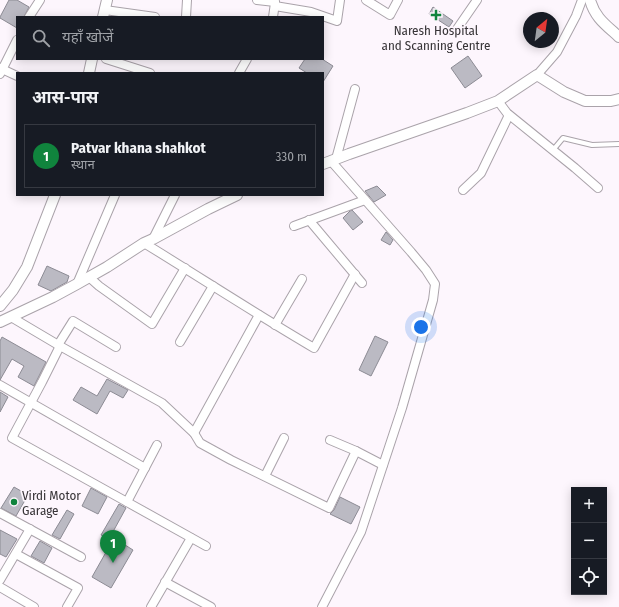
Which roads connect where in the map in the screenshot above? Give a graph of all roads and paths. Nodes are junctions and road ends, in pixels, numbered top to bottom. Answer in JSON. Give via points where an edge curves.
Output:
{"nodes":[{"id":1,"x":40,"y":0,"type":"edge"},
{"id":2,"x":107,"y":0,"type":"edge"},
{"id":3,"x":187,"y":0,"type":"edge"},
{"id":4,"x":257,"y":0,"type":"edge"},
{"id":5,"x":340,"y":0,"type":"edge"},
{"id":6,"x":366,"y":0,"type":"edge"},
{"id":7,"x":398,"y":0,"type":"edge"},
{"id":8,"x":477,"y":0,"type":"edge"},
{"id":9,"x":582,"y":0,"type":"edge"},
{"id":10,"x":590,"y":0,"type":"edge"},
{"id":11,"x":275,"y":3,"type":"edge"},
{"id":12,"x":104,"y":14,"type":"edge"},
{"id":13,"x":31,"y":16,"type":"edge"},
{"id":14,"x":138,"y":16,"type":"edge"},
{"id":15,"x":186,"y":16,"type":"edge"},
{"id":16,"x":273,"y":16,"type":"edge"},
{"id":17,"x":322,"y":16,"type":"edge"},
{"id":18,"x":324,"y":17,"type":"edge"},
{"id":19,"x":457,"y":29,"type":"dead end"},
{"id":20,"x":619,"y":37,"type":"edge"},
{"id":21,"x":16,"y":42,"type":"edge"},
{"id":22,"x":92,"y":60,"type":"edge"},
{"id":23,"x":109,"y":60,"type":"edge"},
{"id":24,"x":246,"y":60,"type":"edge"},
{"id":25,"x":1,"y":70,"type":"edge"},
{"id":26,"x":89,"y":72,"type":"edge"},
{"id":27,"x":147,"y":72,"type":"edge"},
{"id":28,"x":240,"y":72,"type":"edge"},
{"id":29,"x":537,"y":75,"type":"junction"},
{"id":30,"x":16,"y":76,"type":"edge"},
{"id":31,"x":355,"y":90,"type":"dead end"},
{"id":32,"x":619,"y":99,"type":"edge"},
{"id":33,"x":498,"y":101,"type":"junction"},
{"id":34,"x":509,"y":115,"type":"junction"},
{"id":35,"x":619,"y":144,"type":"edge"},
{"id":36,"x":553,"y":150,"type":"junction"},
{"id":37,"x":330,"y":161,"type":"edge"},
{"id":38,"x":598,"y":188,"type":"dead end"},
{"id":39,"x":463,"y":190,"type":"dead end"},
{"id":40,"x":55,"y":196,"type":"edge"},
{"id":41,"x":115,"y":196,"type":"edge"},
{"id":42,"x":174,"y":196,"type":"edge"},
{"id":43,"x":235,"y":196,"type":"edge"},
{"id":44,"x":365,"y":200,"type":"junction"},
{"id":45,"x":309,"y":220,"type":"junction"},
{"id":46,"x":294,"y":226,"type":"dead end"},
{"id":47,"x":149,"y":241,"type":"junction"},
{"id":48,"x":185,"y":268,"type":"junction"},
{"id":49,"x":355,"y":274,"type":"junction"},
{"id":50,"x":89,"y":277,"type":"junction"},
{"id":51,"x":302,"y":279,"type":"dead end"},
{"id":52,"x":362,"y":283,"type":"dead end"},
{"id":53,"x":77,"y":284,"type":"junction"},
{"id":54,"x":213,"y":286,"type":"junction"},
{"id":55,"x":0,"y":306,"type":"edge"},
{"id":56,"x":259,"y":315,"type":"junction"},
{"id":57,"x":11,"y":317,"type":"junction"},
{"id":58,"x":0,"y":322,"type":"edge"},
{"id":59,"x":275,"y":325,"type":"junction"},
{"id":60,"x":180,"y":342,"type":"dead end"},
{"id":61,"x":59,"y":345,"type":"junction"},
{"id":62,"x":116,"y":347,"type":"dead end"},
{"id":63,"x":0,"y":385,"type":"edge"},
{"id":64,"x":31,"y":403,"type":"junction"},
{"id":65,"x":194,"y":433,"type":"junction"},
{"id":66,"x":284,"y":438,"type":"dead end"},
{"id":67,"x":330,"y":440,"type":"dead end"},
{"id":68,"x":157,"y":445,"type":"dead end"},
{"id":69,"x":356,"y":451,"type":"junction"},
{"id":70,"x":383,"y":465,"type":"junction"},
{"id":71,"x":145,"y":468,"type":"junction"},
{"id":72,"x":265,"y":476,"type":"junction"},
{"id":73,"x":127,"y":502,"type":"junction"},
{"id":74,"x":0,"y":513,"type":"edge"},
{"id":75,"x":30,"y":529,"type":"junction"},
{"id":76,"x":191,"y":538,"type":"junction"},
{"id":77,"x":206,"y":546,"type":"dead end"},
{"id":78,"x":16,"y":554,"type":"junction"},
{"id":79,"x":81,"y":556,"type":"dead end"},
{"id":80,"x":0,"y":580,"type":"edge"},
{"id":81,"x":165,"y":582,"type":"junction"},
{"id":82,"x":0,"y":586,"type":"edge"},
{"id":83,"x":33,"y":607,"type":"edge"},
{"id":84,"x":67,"y":607,"type":"edge"},
{"id":85,"x":151,"y":607,"type":"edge"},
{"id":86,"x":211,"y":607,"type":"edge"},
{"id":87,"x":322,"y":607,"type":"edge"}],
"edges":[{"from":1,"to":13,"type":"street"},
{"from":2,"to":12,"type":"street"},
{"from":3,"to":15,"type":"street"},
{"from":4,"to":11,"type":"street"},
{"from":5,"to":18,"type":"street","via":[[336,21]]},
{"from":6,"to":7,"type":"street","via":[[390,15]]},
{"from":8,"to":19,"type":"street"},
{"from":9,"to":29,"type":"street","via":[[557,52]]},
{"from":10,"to":20,"type":"street","via":[[600,20]]},
{"from":11,"to":16,"type":"street"},
{"from":11,"to":17,"type":"street"},
{"from":12,"to":14,"type":"street"},
{"from":21,"to":25,"type":"street"},
{"from":22,"to":26,"type":"street"},
{"from":23,"to":27,"type":"street"},
{"from":24,"to":28,"type":"street"},
{"from":25,"to":30,"type":"street"},
{"from":29,"to":32,"type":"street","via":[[564,92],[585,101]]},
{"from":29,"to":33,"type":"street"},
{"from":31,"to":37,"type":"street"},
{"from":33,"to":34,"type":"street"},
{"from":33,"to":37,"type":"street"},
{"from":34,"to":36,"type":"street"},
{"from":34,"to":39,"type":"street","via":[[482,173]]},
{"from":35,"to":36,"type":"lane","via":[[592,145],[563,138]]},
{"from":36,"to":38,"type":"street"},
{"from":37,"to":44,"type":"street"},
{"from":40,"to":55,"type":"street","via":[[27,267]]},
{"from":41,"to":53,"type":"street"},
{"from":42,"to":47,"type":"street"},
{"from":43,"to":47,"type":"street"},
{"from":44,"to":45,"type":"street"},
{"from":44,"to":70,"type":"street","via":[[426,270],[435,284],[433,300],[402,408]]},
{"from":45,"to":46,"type":"street"},
{"from":45,"to":49,"type":"street"},
{"from":47,"to":48,"type":"street"},
{"from":47,"to":50,"type":"street"},
{"from":48,"to":50,"type":"street","via":[[152,324]]},
{"from":48,"to":54,"type":"street"},
{"from":49,"to":52,"type":"street"},
{"from":49,"to":59,"type":"street","via":[[314,348]]},
{"from":50,"to":53,"type":"street"},
{"from":51,"to":59,"type":"street"},
{"from":53,"to":57,"type":"street"},
{"from":54,"to":56,"type":"street"},
{"from":54,"to":60,"type":"street"},
{"from":56,"to":59,"type":"street"},
{"from":56,"to":65,"type":"street"},
{"from":57,"to":58,"type":"street"},
{"from":57,"to":61,"type":"street"},
{"from":61,"to":62,"type":"street","via":[[73,321]]},
{"from":61,"to":64,"type":"street"},
{"from":61,"to":65,"type":"street","via":[[162,403]]},
{"from":63,"to":64,"type":"street"},
{"from":64,"to":71,"type":"street"},
{"from":64,"to":73,"type":"street","via":[[12,438]]},
{"from":65,"to":72,"type":"street","via":[[200,443]]},
{"from":66,"to":72,"type":"street"},
{"from":67,"to":69,"type":"street"},
{"from":68,"to":71,"type":"street"},
{"from":69,"to":70,"type":"street"},
{"from":69,"to":72,"type":"street","via":[[329,508]]},
{"from":70,"to":87,"type":"street","via":[[361,532]]},
{"from":71,"to":73,"type":"street"},
{"from":73,"to":76,"type":"street"},
{"from":74,"to":75,"type":"street"},
{"from":75,"to":78,"type":"street"},
{"from":75,"to":79,"type":"street"},
{"from":76,"to":77,"type":"street"},
{"from":76,"to":81,"type":"street"},
{"from":78,"to":80,"type":"street"},
{"from":78,"to":84,"type":"street","via":[[78,588]]},
{"from":81,"to":85,"type":"street"},
{"from":81,"to":86,"type":"street"},
{"from":82,"to":83,"type":"street"}]}
